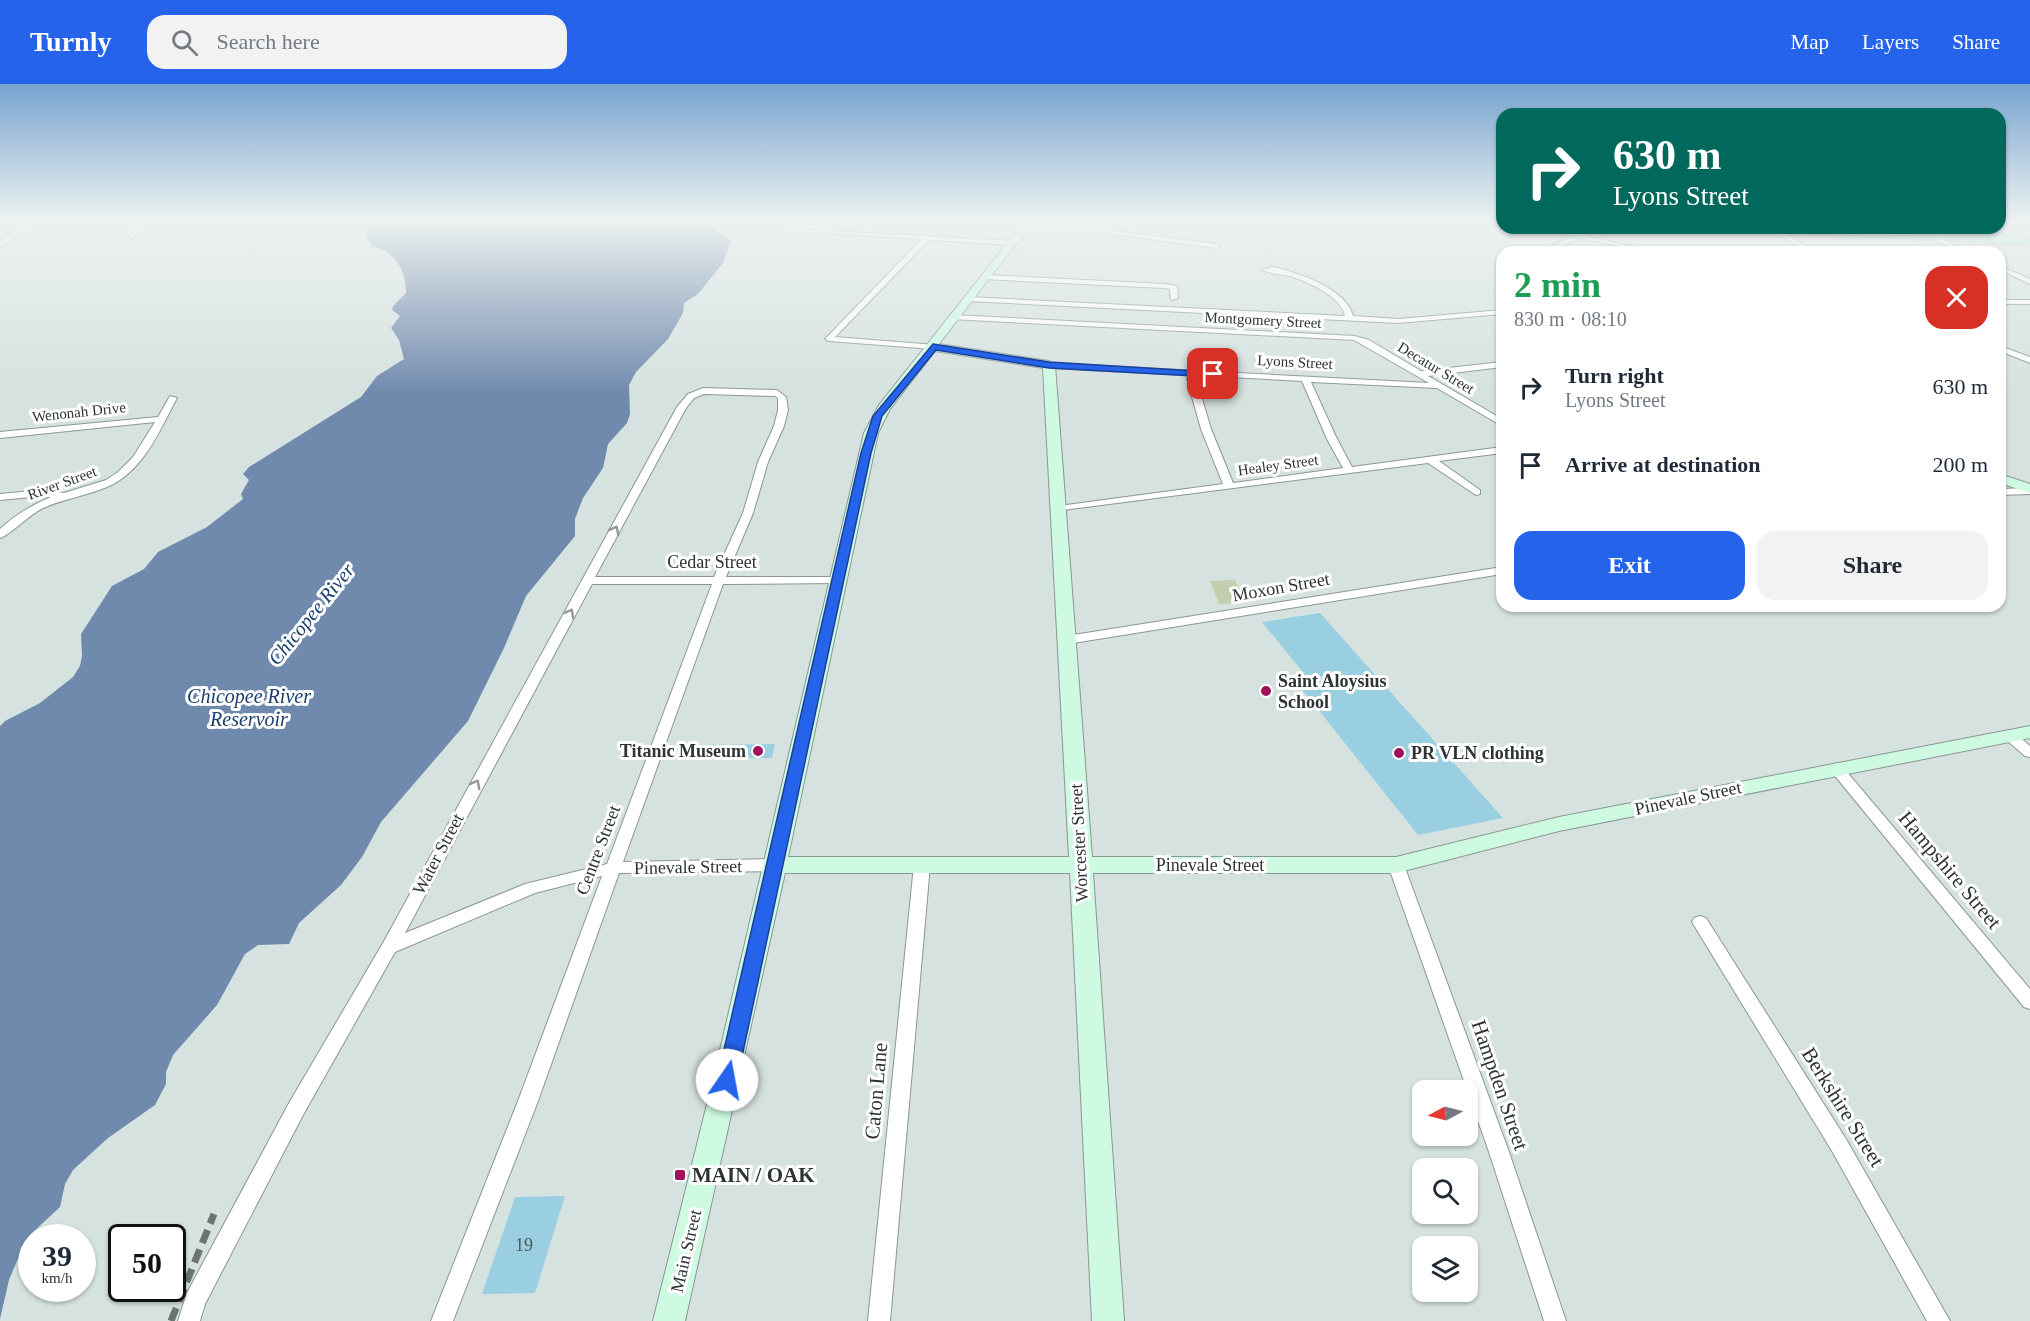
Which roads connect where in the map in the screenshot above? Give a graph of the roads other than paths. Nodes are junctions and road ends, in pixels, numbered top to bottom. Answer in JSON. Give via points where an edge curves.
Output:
{"nodes":[{"id":1,"x":986,"y":277,"type":"edge"},
{"id":2,"x":888,"y":278,"type":"edge"},
{"id":3,"x":1000,"y":278,"type":"edge"},
{"id":4,"x":1295,"y":278,"type":"edge"},
{"id":5,"x":1174,"y":298,"type":"dead end"},
{"id":6,"x":968,"y":299,"type":"junction"},
{"id":7,"x":2006,"y":302,"type":"edge"},
{"id":8,"x":2030,"y":302,"type":"edge"},
{"id":9,"x":1496,"y":313,"type":"edge"},
{"id":10,"x":954,"y":317,"type":"junction"},
{"id":11,"x":1349,"y":318,"type":"junction"},
{"id":12,"x":1356,"y":338,"type":"joint"},
{"id":13,"x":933,"y":347,"type":"junction"},
{"id":14,"x":2006,"y":350,"type":"edge"},
{"id":15,"x":2030,"y":352,"type":"edge"},
{"id":16,"x":2015,"y":354,"type":"junction"},
{"id":17,"x":2006,"y":356,"type":"edge"},
{"id":18,"x":2030,"y":360,"type":"edge"},
{"id":19,"x":1049,"y":365,"type":"junction"},
{"id":20,"x":1496,"y":365,"type":"edge"},
{"id":21,"x":1190,"y":373,"type":"junction"},
{"id":22,"x":1420,"y":374,"type":"junction"},
{"id":23,"x":1306,"y":380,"type":"junction"},
{"id":24,"x":1438,"y":386,"type":"junction"},
{"id":25,"x":696,"y":393,"type":"joint"},
{"id":26,"x":173,"y":398,"type":"dead end"},
{"id":27,"x":162,"y":419,"type":"junction"},
{"id":28,"x":1496,"y":419,"type":"edge"},
{"id":29,"x":0,"y":435,"type":"edge"},
{"id":30,"x":1496,"y":451,"type":"edge"},
{"id":31,"x":1431,"y":460,"type":"junction"},
{"id":32,"x":1349,"y":470,"type":"junction"},
{"id":33,"x":2006,"y":480,"type":"edge"},
{"id":34,"x":1229,"y":486,"type":"junction"},
{"id":35,"x":2030,"y":490,"type":"edge"},
{"id":36,"x":1476,"y":492,"type":"dead end"},
{"id":37,"x":2006,"y":492,"type":"edge"},
{"id":38,"x":65,"y":496,"type":"junction"},
{"id":39,"x":0,"y":497,"type":"edge"},
{"id":40,"x":1059,"y":509,"type":"junction"},
{"id":41,"x":0,"y":535,"type":"edge"},
{"id":42,"x":1496,"y":571,"type":"edge"},
{"id":43,"x":719,"y":580,"type":"junction"},
{"id":44,"x":837,"y":580,"type":"junction"},
{"id":45,"x":587,"y":581,"type":"junction"},
{"id":46,"x":1067,"y":640,"type":"junction"},
{"id":47,"x":2019,"y":734,"type":"edge"},
{"id":48,"x":2030,"y":753,"type":"edge"},
{"id":49,"x":1836,"y":768,"type":"junction"},
{"id":50,"x":922,"y":865,"type":"junction"},
{"id":51,"x":1079,"y":865,"type":"junction"},
{"id":52,"x":1396,"y":865,"type":"junction"},
{"id":53,"x":775,"y":866,"type":"junction"},
{"id":54,"x":612,"y":868,"type":"junction"},
{"id":55,"x":1700,"y":922,"type":"dead end"},
{"id":56,"x":389,"y":946,"type":"junction"},
{"id":57,"x":2030,"y":1002,"type":"edge"},
{"id":58,"x":189,"y":1321,"type":"edge"},
{"id":59,"x":442,"y":1321,"type":"edge"},
{"id":60,"x":669,"y":1321,"type":"edge"},
{"id":61,"x":879,"y":1321,"type":"edge"},
{"id":62,"x":1108,"y":1321,"type":"edge"},
{"id":63,"x":1555,"y":1321,"type":"edge"},
{"id":64,"x":1940,"y":1321,"type":"edge"}],
"edges":[{"from":1,"to":6,"type":"street","name":"Main Street"},
{"from":2,"to":13,"type":"street","name":"Lyons Street","via":[[829,339]]},
{"from":3,"to":5,"type":"street","via":[[1164,286],[1174,288]]},
{"from":4,"to":11,"type":"street","via":[[1342,301]]},
{"from":6,"to":10,"type":"street","name":"Main Street"},
{"from":6,"to":11,"type":"street"},
{"from":7,"to":8,"type":"street"},
{"from":9,"to":11,"type":"street","via":[[1420,321]]},
{"from":10,"to":12,"type":"street","name":"Montgomery Street"},
{"from":10,"to":13,"type":"street","name":"Main Street"},
{"from":12,"to":22,"type":"street","name":"Decatur Street"},
{"from":13,"to":19,"type":"street","name":"Lyons Street"},
{"from":13,"to":44,"type":"street","name":"Main Street","via":[[878,416]]},
{"from":14,"to":16,"type":"street"},
{"from":15,"to":16,"type":"street"},
{"from":16,"to":17,"type":"street"},
{"from":16,"to":18,"type":"street"},
{"from":19,"to":21,"type":"street","name":"Lyons Street"},
{"from":19,"to":40,"type":"street","name":"Worcester Street"},
{"from":20,"to":22,"type":"street"},
{"from":21,"to":23,"type":"street","name":"Lyons Street"},
{"from":21,"to":34,"type":"street","via":[[1206,429]]},
{"from":22,"to":24,"type":"street","name":"Decatur Street"},
{"from":23,"to":24,"type":"street","name":"Lyons Street"},
{"from":23,"to":32,"type":"street"},
{"from":24,"to":28,"type":"street","name":"Decatur Street"},
{"from":25,"to":43,"type":"street","name":"Centre Street","via":[[767,391],[778,394],[783,403],[779,426],[748,513]]},
{"from":45,"to":25,"type":"street","name":"Water Street","one_way":true,"via":[[682,407]]},
{"from":26,"to":27,"type":"street","name":"River Street"},
{"from":27,"to":29,"type":"street","name":"Wenonah Drive"},
{"from":27,"to":38,"type":"street","name":"River Street","via":[[123,474],[101,486]]},
{"from":30,"to":31,"type":"street","name":"Healey Street"},
{"from":31,"to":32,"type":"street","name":"Healey Street"},
{"from":31,"to":36,"type":"street"},
{"from":32,"to":34,"type":"street","name":"Healey Street"},
{"from":33,"to":35,"type":"street"},
{"from":34,"to":40,"type":"street","name":"Healey Street"},
{"from":35,"to":37,"type":"street"},
{"from":38,"to":39,"type":"street","via":[[42,493]]},
{"from":38,"to":41,"type":"street","name":"River Street","via":[[15,519]]},
{"from":40,"to":46,"type":"street","name":"Worcester Street"},
{"from":42,"to":46,"type":"street","name":"Moxon Street"},
{"from":43,"to":44,"type":"street","name":"Cedar Street"},
{"from":43,"to":45,"type":"street","name":"Cedar Street"},
{"from":43,"to":54,"type":"street","name":"Centre Street"},
{"from":44,"to":53,"type":"street","name":"Main Street"},
{"from":56,"to":45,"type":"street","name":"Water Street","one_way":true},
{"from":46,"to":51,"type":"street","name":"Worcester Street"},
{"from":47,"to":48,"type":"street"},
{"from":47,"to":49,"type":"street","name":"Pinevale Street"},
{"from":49,"to":52,"type":"street","name":"Pinevale Street","via":[[1559,824]]},
{"from":49,"to":57,"type":"street","name":"Hampshire Street"},
{"from":50,"to":51,"type":"street","name":"Pinevale Street"},
{"from":50,"to":53,"type":"street","name":"Pinevale Street"},
{"from":50,"to":61,"type":"street","name":"Caton Lane"},
{"from":51,"to":52,"type":"street","name":"Pinevale Street"},
{"from":51,"to":62,"type":"street","name":"Worcester Street","via":[[1093,1037]]},
{"from":52,"to":63,"type":"street","name":"Hampden Street"},
{"from":53,"to":54,"type":"street","name":"Pinevale Street"},
{"from":53,"to":60,"type":"street","name":"Main Street"},
{"from":54,"to":56,"type":"street","name":"Pinevale Street","via":[[531,888]]},
{"from":54,"to":59,"type":"street","name":"Centre Street","via":[[528,1101]]},
{"from":55,"to":64,"type":"street","name":"Berkshire Street","via":[[1839,1145]]},
{"from":56,"to":58,"type":"street","name":"Water Street","via":[[296,1109],[195,1301]]}]}
